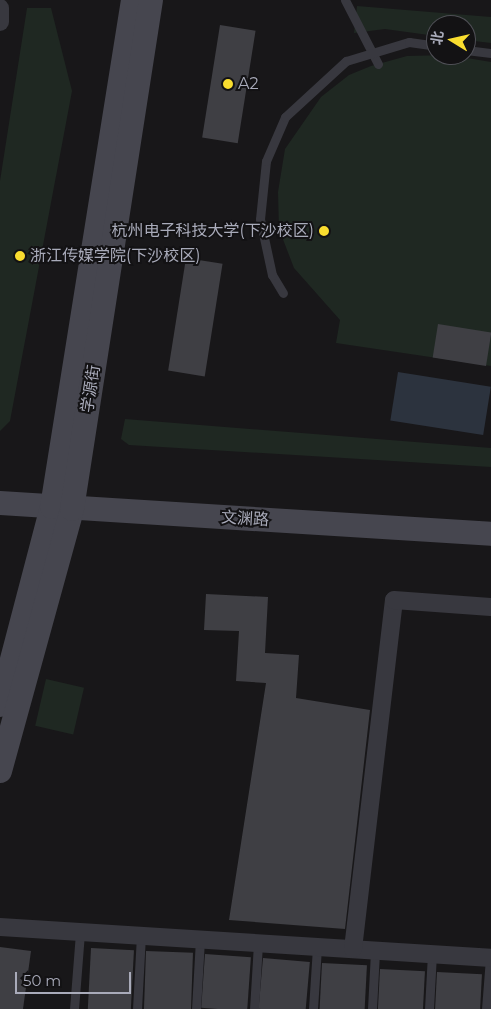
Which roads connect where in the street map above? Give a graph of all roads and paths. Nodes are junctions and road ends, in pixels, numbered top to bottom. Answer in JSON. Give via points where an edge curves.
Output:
{"nodes":[{"id":1,"x":133,"y":0,"type":"edge"},
{"id":2,"x":152,"y":0,"type":"edge"},
{"id":3,"x":345,"y":0,"type":"edge"},
{"id":4,"x":0,"y":8,"type":"edge"},
{"id":5,"x":0,"y":22,"type":"edge"},
{"id":6,"x":426,"y":45,"type":"edge"},
{"id":7,"x":372,"y":51,"type":"junction"},
{"id":8,"x":476,"y":51,"type":"edge"},
{"id":9,"x":491,"y":53,"type":"edge"},
{"id":10,"x":378,"y":64,"type":"dead end"},
{"id":11,"x":283,"y":293,"type":"dead end"},
{"id":12,"x":0,"y":503,"type":"edge"},
{"id":13,"x":62,"y":508,"type":"junction"},
{"id":14,"x":491,"y":534,"type":"edge"},
{"id":15,"x":491,"y":607,"type":"edge"},
{"id":16,"x":0,"y":705,"type":"edge"},
{"id":17,"x":0,"y":771,"type":"edge"},
{"id":18,"x":0,"y":927,"type":"edge"},
{"id":19,"x":80,"y":932,"type":"junction"},
{"id":20,"x":141,"y":936,"type":"junction"},
{"id":21,"x":200,"y":940,"type":"junction"},
{"id":22,"x":258,"y":943,"type":"junction"},
{"id":23,"x":317,"y":947,"type":"junction"},
{"id":24,"x":353,"y":949,"type":"junction"},
{"id":25,"x":375,"y":951,"type":"junction"},
{"id":26,"x":432,"y":954,"type":"junction"},
{"id":27,"x":490,"y":958,"type":"edge"},
{"id":28,"x":74,"y":1009,"type":"edge"},
{"id":29,"x":137,"y":1009,"type":"edge"},
{"id":30,"x":196,"y":1009,"type":"edge"},
{"id":31,"x":254,"y":1009,"type":"edge"},
{"id":32,"x":313,"y":1009,"type":"edge"},
{"id":33,"x":372,"y":1009,"type":"edge"},
{"id":34,"x":429,"y":1009,"type":"edge"},
{"id":35,"x":486,"y":1009,"type":"edge"}],
"edges":[{"from":1,"to":13,"type":"main road","name":"学源街"},
{"from":2,"to":13,"type":"main road","name":"学源街"},
{"from":3,"to":7,"type":"lane"},
{"from":4,"to":5,"type":"street"},
{"from":6,"to":7,"type":"lane","via":[[409,42]]},
{"from":7,"to":10,"type":"lane"},
{"from":7,"to":11,"type":"lane","via":[[346,61],[285,116],[266,161],[260,219],[272,275]]},
{"from":8,"to":9,"type":"lane"},
{"from":12,"to":13,"type":"main road","name":"文渊路"},
{"from":13,"to":14,"type":"main road","name":"文渊路"},
{"from":13,"to":16,"type":"main road","name":"学源街"},
{"from":13,"to":17,"type":"main road","name":"学源街"},
{"from":15,"to":24,"type":"street","via":[[394,600]]},
{"from":18,"to":19,"type":"street"},
{"from":19,"to":20,"type":"street"},
{"from":19,"to":28,"type":"lane"},
{"from":20,"to":21,"type":"street"},
{"from":20,"to":29,"type":"lane"},
{"from":21,"to":22,"type":"street"},
{"from":21,"to":30,"type":"lane"},
{"from":22,"to":23,"type":"street"},
{"from":22,"to":31,"type":"lane"},
{"from":23,"to":24,"type":"street"},
{"from":23,"to":32,"type":"lane"},
{"from":24,"to":25,"type":"street"},
{"from":25,"to":26,"type":"street"},
{"from":25,"to":33,"type":"lane"},
{"from":26,"to":27,"type":"street"},
{"from":26,"to":34,"type":"lane"},
{"from":27,"to":35,"type":"lane"}]}
